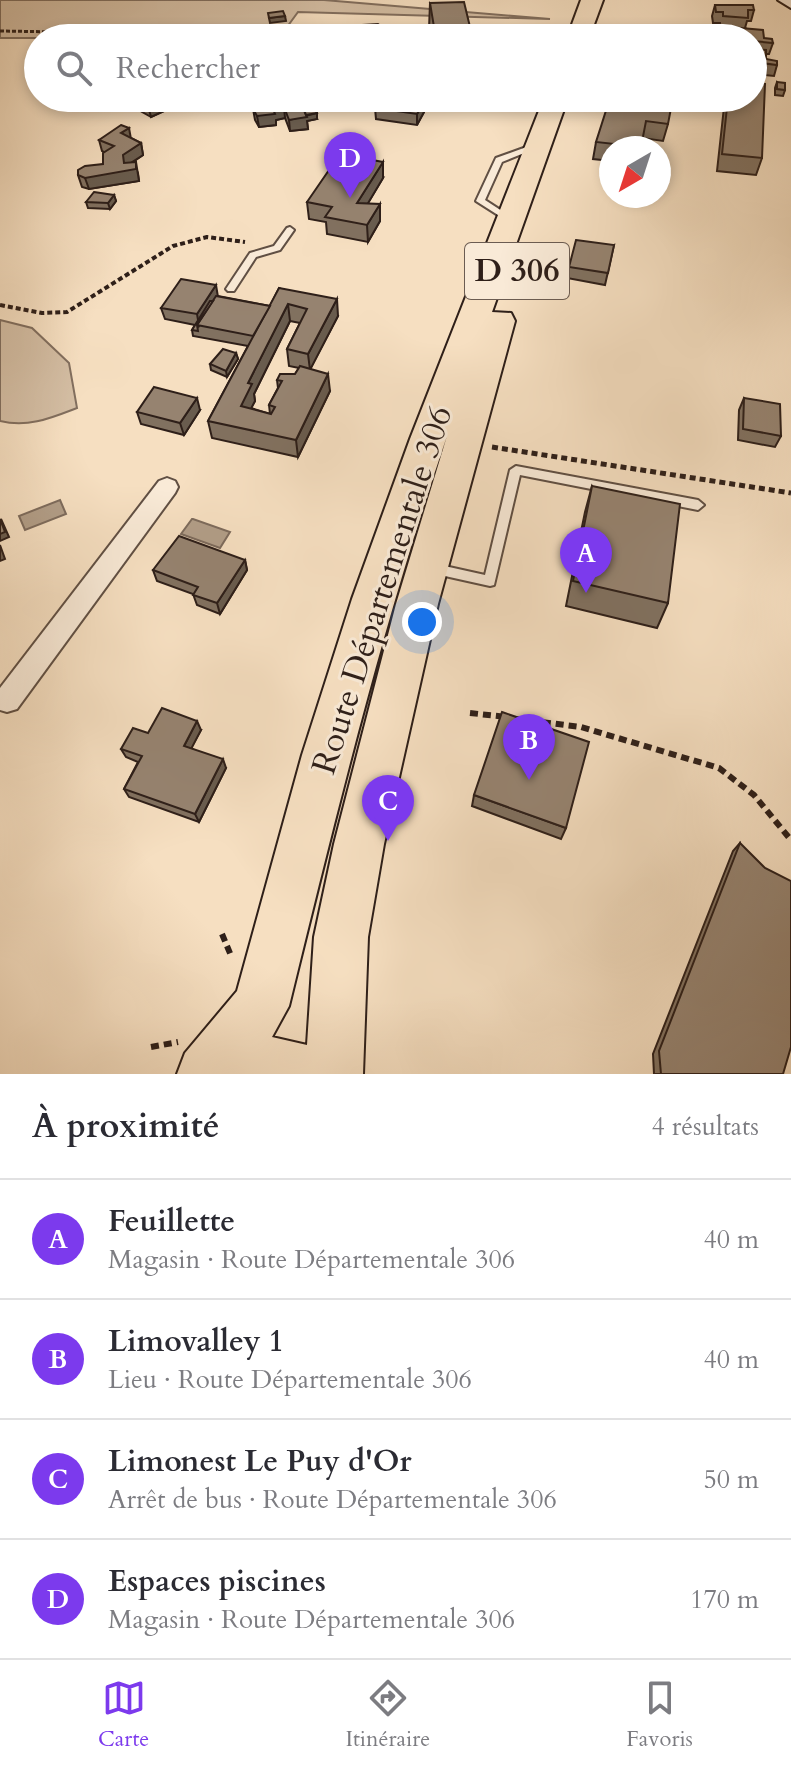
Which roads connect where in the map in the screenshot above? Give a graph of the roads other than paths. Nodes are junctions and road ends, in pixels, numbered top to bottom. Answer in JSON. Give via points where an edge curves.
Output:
{"nodes":[{"id":1,"x":592,"y":0,"type":"edge"},
{"id":2,"x":608,"y":0,"type":"edge"},
{"id":3,"x":583,"y":24,"type":"edge"},
{"id":4,"x":600,"y":24,"type":"edge"},
{"id":5,"x":551,"y":112,"type":"edge"},
{"id":6,"x":571,"y":112,"type":"edge"},
{"id":7,"x":290,"y":230,"type":"dead end"},
{"id":8,"x":231,"y":289,"type":"dead end"},
{"id":9,"x":167,"y":487,"type":"dead end"},
{"id":10,"x":698,"y":505,"type":"dead end"},
{"id":11,"x":427,"y":568,"type":"junction"},
{"id":12,"x":2,"y":701,"type":"edge"},
{"id":13,"x":209,"y":1074,"type":"edge"},
{"id":14,"x":306,"y":1074,"type":"edge"},
{"id":15,"x":334,"y":1074,"type":"edge"}],
"edges":[{"from":1,"to":3,"type":"main road"},
{"from":2,"to":4,"type":"main road"},
{"from":5,"to":13,"type":"main road","name":"Route Départementale 306","number":"D 306","via":[[373,599],[261,1006]]},
{"from":6,"to":11,"type":"main road","name":"Route Départementale 306","number":"D 306","via":[[493,340]]},
{"from":7,"to":8,"type":"lane","via":[[277,248],[253,255]]},
{"from":9,"to":12,"type":"street"},
{"from":10,"to":11,"type":"lane","via":[[516,470],[490,581]]},
{"from":11,"to":15,"type":"main road","name":"Route Départementale 306","number":"D 306","via":[[341,937]]},
{"from":13,"to":14,"type":"main road","via":[[272,1064]]}]}
